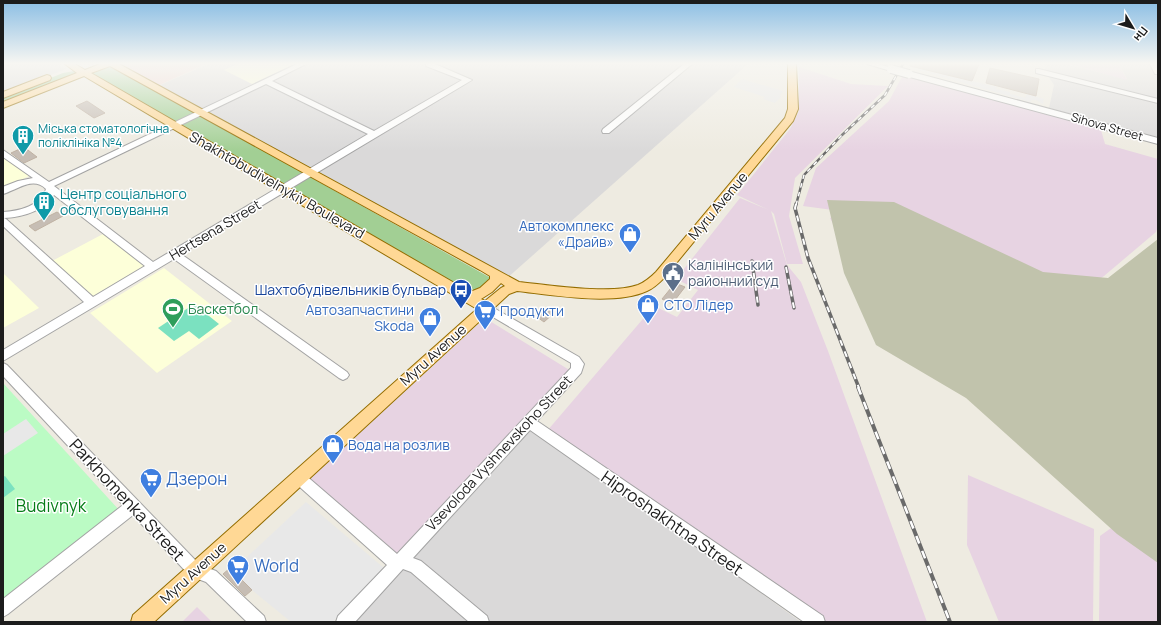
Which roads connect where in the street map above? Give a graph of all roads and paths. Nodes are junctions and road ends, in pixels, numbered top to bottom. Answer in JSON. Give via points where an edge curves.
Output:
{"nodes":[{"id":1,"x":29,"y":93,"type":"edge"},
{"id":2,"x":123,"y":93,"type":"edge"},
{"id":3,"x":167,"y":93,"type":"edge"},
{"id":4,"x":242,"y":93,"type":"edge"},
{"id":5,"x":288,"y":93,"type":"edge"},
{"id":6,"x":445,"y":93,"type":"edge"},
{"id":7,"x":652,"y":93,"type":"edge"},
{"id":8,"x":793,"y":93,"type":"edge"},
{"id":9,"x":980,"y":93,"type":"edge"},
{"id":10,"x":1130,"y":93,"type":"edge"},
{"id":11,"x":1158,"y":100,"type":"edge"},
{"id":12,"x":3,"y":105,"type":"edge"},
{"id":13,"x":202,"y":112,"type":"junction"},
{"id":14,"x":175,"y":126,"type":"junction"},
{"id":15,"x":606,"y":131,"type":"dead end"},
{"id":16,"x":374,"y":134,"type":"junction"},
{"id":17,"x":1158,"y":141,"type":"edge"},
{"id":18,"x":3,"y":153,"type":"edge"},
{"id":19,"x":311,"y":172,"type":"junction"},
{"id":20,"x":48,"y":186,"type":"junction"},
{"id":21,"x":284,"y":189,"type":"junction"},
{"id":22,"x":3,"y":191,"type":"edge"},
{"id":23,"x":3,"y":215,"type":"edge"},
{"id":24,"x":3,"y":221,"type":"edge"},
{"id":25,"x":174,"y":254,"type":"junction"},
{"id":26,"x":153,"y":267,"type":"junction"},
{"id":27,"x":496,"y":274,"type":"junction"},
{"id":28,"x":516,"y":286,"type":"junction"},
{"id":29,"x":469,"y":297,"type":"junction"},
{"id":30,"x":92,"y":303,"type":"junction"},
{"id":31,"x":485,"y":307,"type":"junction"},
{"id":32,"x":3,"y":356,"type":"edge"},
{"id":33,"x":3,"y":368,"type":"edge"},
{"id":34,"x":343,"y":375,"type":"dead end"},
{"id":35,"x":528,"y":422,"type":"junction"},
{"id":36,"x":298,"y":477,"type":"junction"},
{"id":37,"x":133,"y":506,"type":"junction"},
{"id":38,"x":400,"y":560,"type":"junction"},
{"id":39,"x":195,"y":571,"type":"junction"},
{"id":40,"x":3,"y":609,"type":"edge"},
{"id":41,"x":140,"y":622,"type":"edge"},
{"id":42,"x":258,"y":622,"type":"edge"},
{"id":43,"x":344,"y":622,"type":"edge"},
{"id":44,"x":481,"y":622,"type":"edge"},
{"id":45,"x":817,"y":622,"type":"edge"}],
"edges":[{"from":1,"to":12,"type":"main road"},
{"from":2,"to":14,"type":"main road","name":"Shakhtobudivelnykiv Boulevard"},
{"from":3,"to":13,"type":"main road","name":"Shakhtobudivelnykiv Boulevard"},
{"from":4,"to":13,"type":"street"},
{"from":5,"to":16,"type":"street"},
{"from":6,"to":16,"type":"street","name":"Hertsena Street"},
{"from":7,"to":15,"type":"street"},
{"from":8,"to":28,"type":"main road","name":"Myru Avenue","via":[[790,119],[651,284],[639,290],[601,293]]},
{"from":9,"to":17,"type":"street","name":"Sihova Street","bridge":true},
{"from":10,"to":11,"type":"street"},
{"from":13,"to":14,"type":"street"},
{"from":13,"to":19,"type":"main road","name":"Shakhtobudivelnykiv Boulevard"},
{"from":14,"to":20,"type":"street"},
{"from":14,"to":21,"type":"main road","name":"Shakhtobudivelnykiv Boulevard"},
{"from":16,"to":19,"type":"street","name":"Hertsena Street"},
{"from":18,"to":20,"type":"street"},
{"from":19,"to":21,"type":"street","name":"Hertsena Street"},
{"from":19,"to":27,"type":"main road","name":"Shakhtobudivelnykiv Boulevard"},
{"from":20,"to":22,"type":"street","via":[[28,182]]},
{"from":20,"to":23,"type":"street","via":[[47,198],[38,205],[25,211]]},
{"from":20,"to":26,"type":"street"},
{"from":21,"to":25,"type":"street","name":"Hertsena Street"},
{"from":21,"to":29,"type":"main road","name":"Shakhtobudivelnykiv Boulevard"},
{"from":24,"to":30,"type":"street"},
{"from":25,"to":26,"type":"street","name":"Hertsena Street"},
{"from":25,"to":34,"type":"street"},
{"from":26,"to":30,"type":"street","name":"Hertsena Street"},
{"from":27,"to":28,"type":"main road","name":"Shakhtobudivelnykiv Boulevard"},
{"from":27,"to":29,"type":"main road","via":[[496,280],[492,285],[476,297]]},
{"from":28,"to":31,"type":"main road","name":"Myru Avenue","via":[[505,291]]},
{"from":29,"to":31,"type":"main road","name":"Shakhtobudivelnykiv Boulevard"},
{"from":30,"to":32,"type":"street","name":"Hertsena Street"},
{"from":31,"to":35,"type":"street","name":"Vsevoloda Vyshnevskoho Street","via":[[578,364],[577,370]]},
{"from":31,"to":36,"type":"main road","name":"Myru Avenue"},
{"from":33,"to":37,"type":"street","name":"Parkhomenka Street"},
{"from":35,"to":38,"type":"street","name":"Vsevoloda Vyshnevskoho Street"},
{"from":35,"to":45,"type":"street","name":"Hiproshakhtna Street"},
{"from":36,"to":38,"type":"street","via":[[391,559],[396,562]]},
{"from":36,"to":39,"type":"main road","name":"Myru Avenue"},
{"from":37,"to":39,"type":"street","name":"Parkhomenka Street"},
{"from":37,"to":40,"type":"street"},
{"from":38,"to":43,"type":"street","name":"Vsevoloda Vyshnevskoho Street"},
{"from":38,"to":44,"type":"street","via":[[416,566]]},
{"from":39,"to":41,"type":"main road","name":"Myru Avenue"},
{"from":39,"to":42,"type":"street","name":"Parkhomenka Street","via":[[212,576]]}]}
